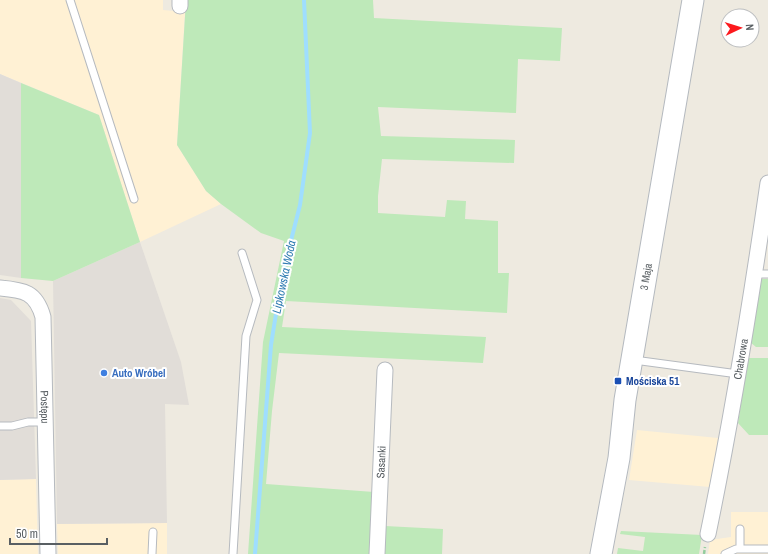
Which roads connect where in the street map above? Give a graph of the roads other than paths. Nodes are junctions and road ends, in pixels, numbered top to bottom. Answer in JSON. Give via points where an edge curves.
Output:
{"nodes":[{"id":1,"x":70,"y":0,"type":"edge"},
{"id":2,"x":693,"y":0,"type":"edge"},
{"id":3,"x":768,"y":183,"type":"edge"},
{"id":4,"x":134,"y":199,"type":"dead end"},
{"id":5,"x":242,"y":253,"type":"dead end"},
{"id":6,"x":762,"y":274,"type":"edge"},
{"id":7,"x":0,"y":288,"type":"edge"},
{"id":8,"x":632,"y":360,"type":"junction"},
{"id":9,"x":385,"y":370,"type":"dead end"},
{"id":10,"x":738,"y":374,"type":"junction"},
{"id":11,"x":46,"y":422,"type":"junction"},
{"id":12,"x":0,"y":426,"type":"edge"},
{"id":13,"x":740,"y":529,"type":"dead end"},
{"id":14,"x":153,"y":532,"type":"dead end"},
{"id":15,"x":708,"y":534,"type":"dead end"},
{"id":16,"x":740,"y":549,"type":"junction"},
{"id":17,"x":768,"y":549,"type":"edge"},
{"id":18,"x":48,"y":554,"type":"edge"},
{"id":19,"x":152,"y":554,"type":"edge"},
{"id":20,"x":232,"y":554,"type":"edge"},
{"id":21,"x":377,"y":554,"type":"edge"},
{"id":22,"x":601,"y":554,"type":"edge"},
{"id":23,"x":725,"y":554,"type":"edge"}],
"edges":[{"from":1,"to":4,"type":"lane"},
{"from":2,"to":8,"type":"main road","name":"3 Maja"},
{"from":3,"to":6,"type":"street","name":"Chabrowa"},
{"from":5,"to":20,"type":"lane","via":[[257,300],[246,336]]},
{"from":6,"to":10,"type":"street","name":"Chabrowa"},
{"from":7,"to":11,"type":"street","name":"Postępu","via":[[22,290],[40,306],[43,317]]},
{"from":8,"to":10,"type":"lane"},
{"from":8,"to":22,"type":"main road","name":"3 Maja","via":[[619,458]]},
{"from":9,"to":21,"type":"street","name":"Sasanki"},
{"from":10,"to":15,"type":"street","name":"Chabrowa"},
{"from":11,"to":12,"type":"lane"},
{"from":11,"to":18,"type":"street","name":"Postępu"},
{"from":13,"to":16,"type":"lane"},
{"from":14,"to":19,"type":"lane"},
{"from":16,"to":17,"type":"lane"},
{"from":16,"to":23,"type":"lane"}]}
